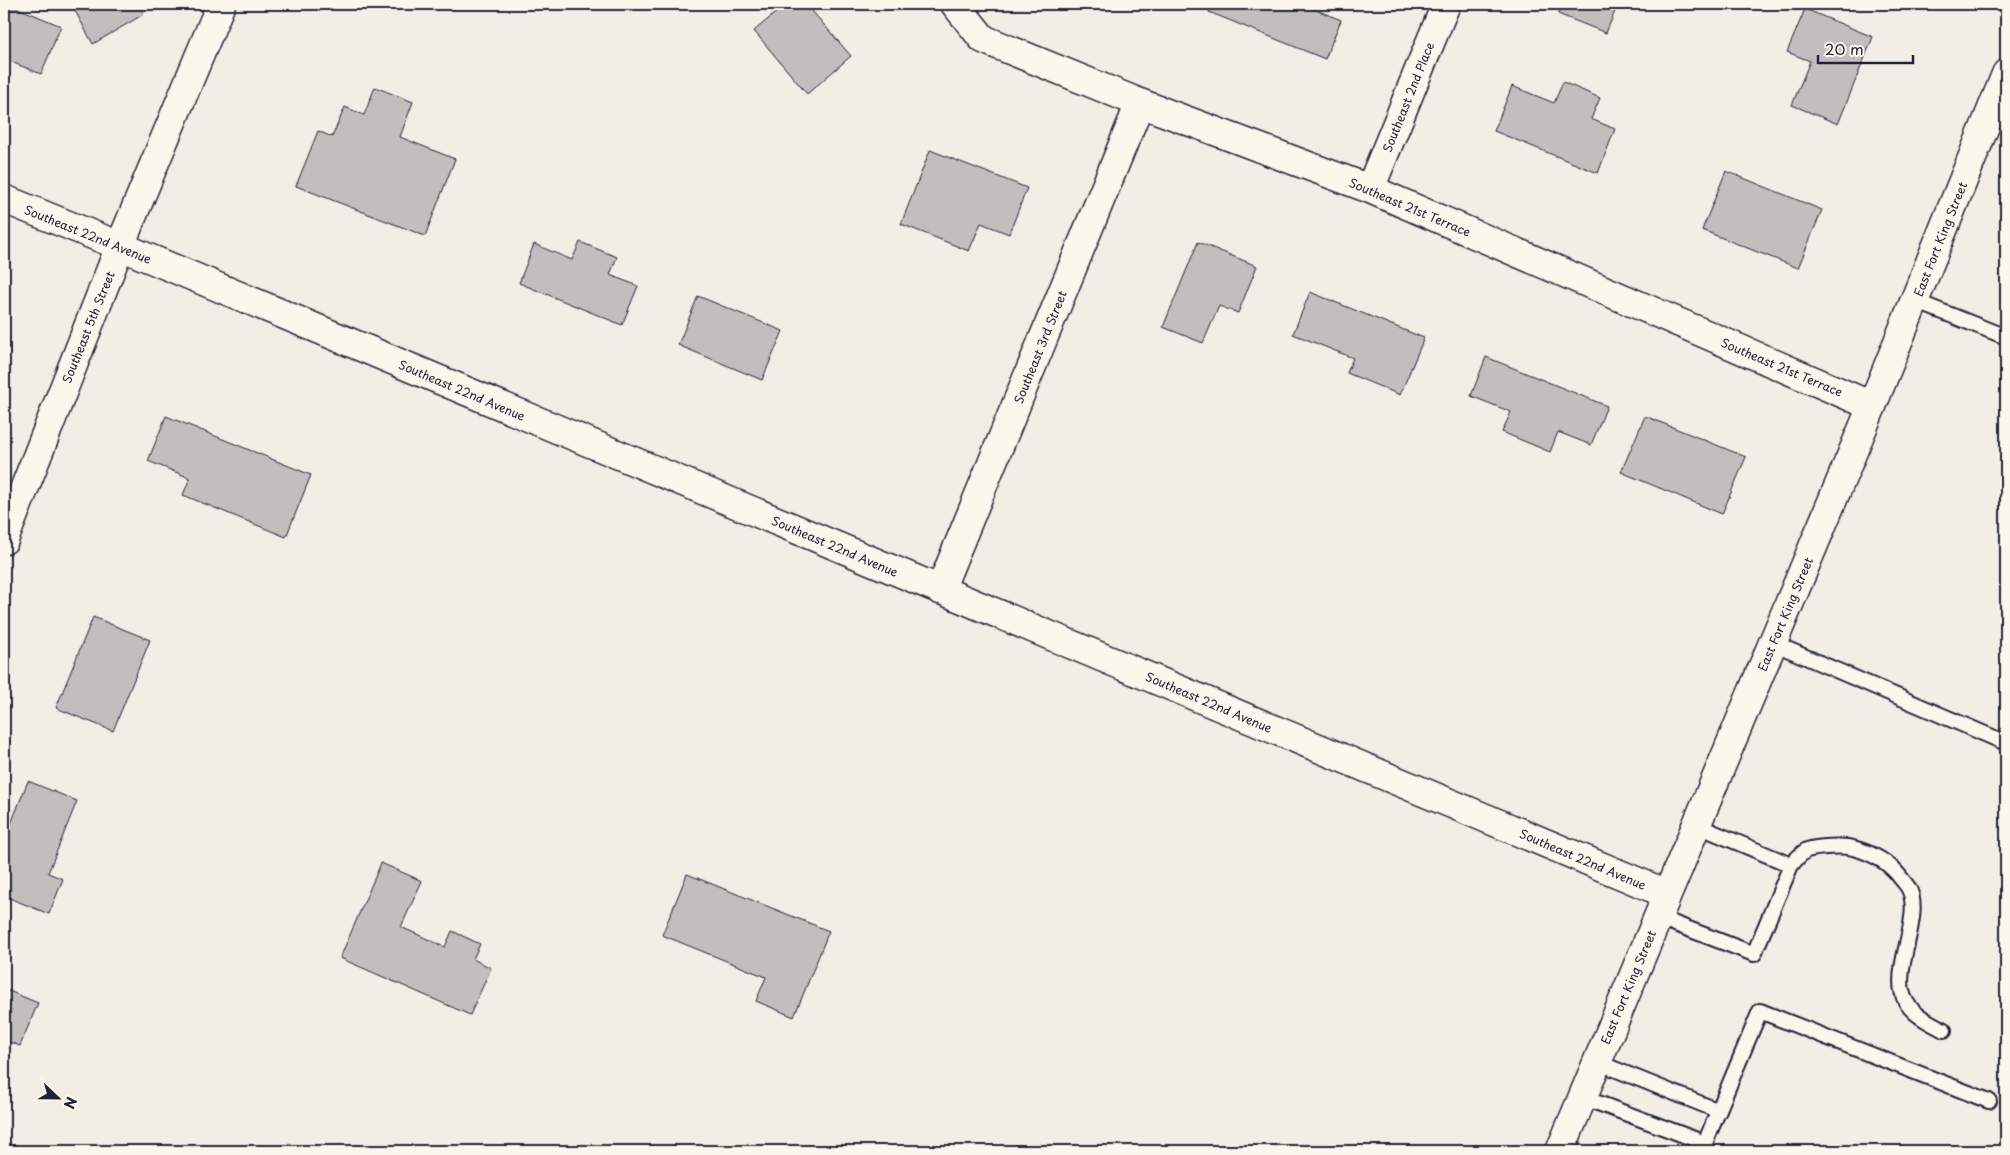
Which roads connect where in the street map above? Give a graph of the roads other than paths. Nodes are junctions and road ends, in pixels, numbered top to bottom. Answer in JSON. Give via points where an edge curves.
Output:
{"nodes":[{"id":1,"x":221,"y":4,"type":"edge"},
{"id":2,"x":955,"y":4,"type":"edge"},
{"id":3,"x":1446,"y":4,"type":"edge"},
{"id":4,"x":2006,"y":74,"type":"edge"},
{"id":5,"x":1140,"y":103,"type":"junction"},
{"id":6,"x":1370,"y":190,"type":"junction"},
{"id":7,"x":4,"y":200,"type":"edge"},
{"id":8,"x":120,"y":246,"type":"junction"},
{"id":9,"x":1915,"y":301,"type":"junction"},
{"id":10,"x":2006,"y":337,"type":"edge"},
{"id":11,"x":1872,"y":406,"type":"junction"},
{"id":12,"x":4,"y":540,"type":"edge"},
{"id":13,"x":940,"y":590,"type":"junction"},
{"id":14,"x":1772,"y":643,"type":"junction"},
{"id":15,"x":2006,"y":743,"type":"edge"},
{"id":16,"x":1696,"y":825,"type":"junction"},
{"id":17,"x":1791,"y":865,"type":"junction"},
{"id":18,"x":1662,"y":905,"type":"junction"},
{"id":19,"x":1944,"y":1030,"type":"dead end"},
{"id":20,"x":1597,"y":1062,"type":"junction"},
{"id":21,"x":1582,"y":1097,"type":"junction"},
{"id":22,"x":1989,"y":1101,"type":"dead end"},
{"id":23,"x":1719,"y":1111,"type":"junction"},
{"id":24,"x":1560,"y":1151,"type":"edge"}],
"edges":[{"from":1,"to":8,"type":"street","name":"Southeast 5th Street"},
{"from":2,"to":5,"type":"street","name":"Southeast 21st Terrace","via":[[983,39]]},
{"from":3,"to":6,"type":"street","name":"Southeast 2nd Place"},
{"from":4,"to":9,"type":"street","name":"East Fort King Street"},
{"from":5,"to":6,"type":"street","name":"Southeast 21st Terrace"},
{"from":5,"to":13,"type":"street","name":"Southeast 3rd Street"},
{"from":6,"to":11,"type":"street","name":"Southeast 21st Terrace"},
{"from":7,"to":8,"type":"street","name":"Southeast 22nd Avenue"},
{"from":8,"to":12,"type":"street","name":"Southeast 5th Street"},
{"from":8,"to":13,"type":"street","name":"Southeast 22nd Avenue"},
{"from":9,"to":10,"type":"lane"},
{"from":9,"to":11,"type":"street","name":"East Fort King Street"},
{"from":11,"to":14,"type":"street","name":"East Fort King Street"},
{"from":13,"to":18,"type":"street","name":"Southeast 22nd Avenue"},
{"from":14,"to":15,"type":"lane"},
{"from":14,"to":16,"type":"street","name":"East Fort King Street"},
{"from":16,"to":17,"type":"lane"},
{"from":16,"to":18,"type":"street","name":"East Fort King Street"},
{"from":17,"to":18,"type":"lane","via":[[1754,954]]},
{"from":17,"to":19,"type":"lane","via":[[1806,850],[1847,846],[1870,852],[1892,867],[1909,890],[1912,905],[1902,969],[1902,990],[1907,1006]]},
{"from":18,"to":20,"type":"street","name":"East Fort King Street"},
{"from":20,"to":21,"type":"street","name":"East Fort King Street"},
{"from":20,"to":23,"type":"lane"},
{"from":21,"to":23,"type":"lane","via":[[1706,1143]]},
{"from":21,"to":24,"type":"street","name":"East Fort King Street"},
{"from":22,"to":23,"type":"lane","via":[[1760,1011]]}]}
